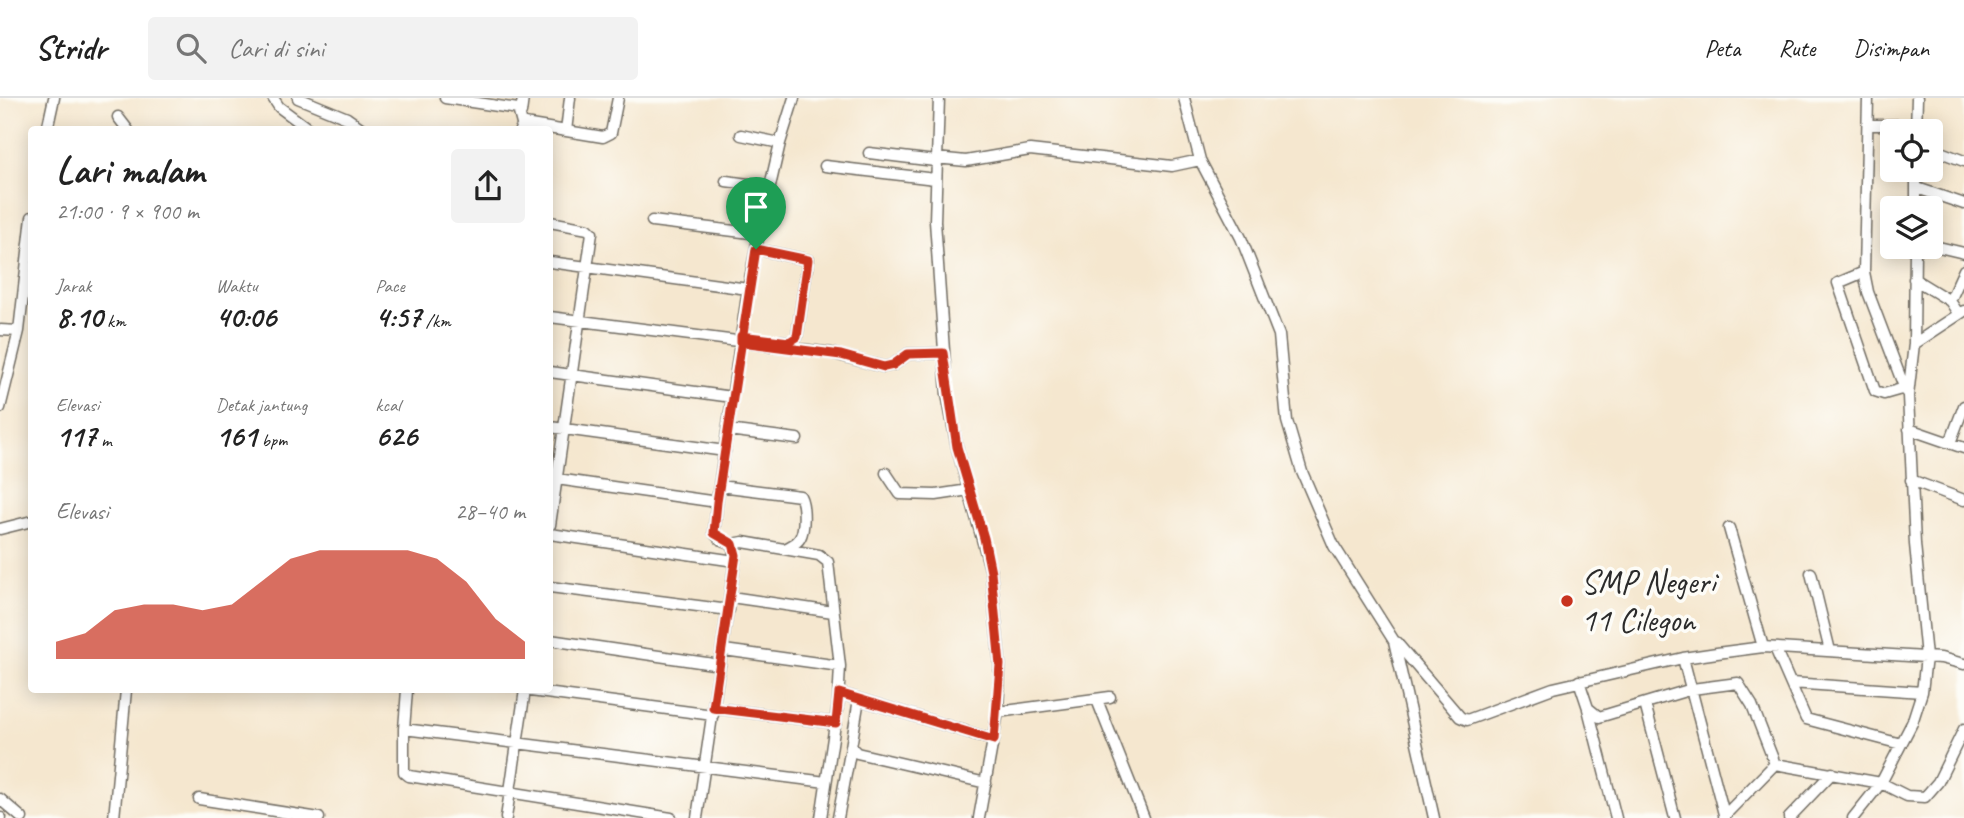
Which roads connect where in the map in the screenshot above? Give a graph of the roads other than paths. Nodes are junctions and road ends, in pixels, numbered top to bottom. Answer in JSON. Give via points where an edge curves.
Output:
{"nodes":[{"id":1,"x":54,"y":98,"type":"edge"},
{"id":2,"x":273,"y":98,"type":"edge"},
{"id":3,"x":298,"y":98,"type":"edge"},
{"id":4,"x":445,"y":98,"type":"edge"},
{"id":5,"x":523,"y":98,"type":"edge"},
{"id":6,"x":570,"y":98,"type":"edge"},
{"id":7,"x":618,"y":98,"type":"edge"},
{"id":8,"x":794,"y":98,"type":"edge"},
{"id":9,"x":939,"y":98,"type":"edge"},
{"id":10,"x":1184,"y":98,"type":"edge"},
{"id":11,"x":1868,"y":98,"type":"edge"},
{"id":12,"x":1917,"y":98,"type":"edge"},
{"id":13,"x":118,"y":117,"type":"dead end"},
{"id":14,"x":1916,"y":119,"type":"edge"},
{"id":15,"x":521,"y":122,"type":"edge"},
{"id":16,"x":1868,"y":125,"type":"junction"},
{"id":17,"x":48,"y":126,"type":"edge"},
{"id":18,"x":125,"y":126,"type":"edge"},
{"id":19,"x":305,"y":126,"type":"edge"},
{"id":20,"x":358,"y":126,"type":"edge"},
{"id":21,"x":541,"y":126,"type":"edge"},
{"id":22,"x":1880,"y":126,"type":"edge"},
{"id":23,"x":553,"y":128,"type":"edge"},
{"id":24,"x":566,"y":131,"type":"junction"},
{"id":25,"x":741,"y":135,"type":"dead end"},
{"id":26,"x":780,"y":143,"type":"junction"},
{"id":27,"x":869,"y":153,"type":"dead end"},
{"id":28,"x":1943,"y":153,"type":"edge"},
{"id":29,"x":935,"y":159,"type":"junction"},
{"id":30,"x":1200,"y":160,"type":"junction"},
{"id":31,"x":1964,"y":161,"type":"edge"},
{"id":32,"x":825,"y":166,"type":"dead end"},
{"id":33,"x":935,"y":179,"type":"junction"},
{"id":34,"x":726,"y":181,"type":"dead end"},
{"id":35,"x":1917,"y":182,"type":"edge"},
{"id":36,"x":770,"y":187,"type":"junction"},
{"id":37,"x":1917,"y":188,"type":"junction"},
{"id":38,"x":1917,"y":196,"type":"edge"},
{"id":39,"x":1964,"y":204,"type":"edge"},
{"id":40,"x":652,"y":221,"type":"dead end"},
{"id":41,"x":553,"y":223,"type":"edge"},
{"id":42,"x":759,"y":234,"type":"junction"},
{"id":43,"x":1943,"y":248,"type":"edge"},
{"id":44,"x":756,"y":249,"type":"junction"},
{"id":45,"x":28,"y":253,"type":"edge"},
{"id":46,"x":1964,"y":253,"type":"edge"},
{"id":47,"x":1914,"y":259,"type":"edge"},
{"id":48,"x":553,"y":262,"type":"edge"},
{"id":49,"x":588,"y":268,"type":"junction"},
{"id":50,"x":1964,"y":270,"type":"edge"},
{"id":51,"x":1864,"y":272,"type":"junction"},
{"id":52,"x":1914,"y":279,"type":"junction"},
{"id":53,"x":748,"y":289,"type":"junction"},
{"id":54,"x":1950,"y":301,"type":"junction"},
{"id":55,"x":1961,"y":312,"type":"edge"},
{"id":56,"x":553,"y":317,"type":"edge"},
{"id":57,"x":579,"y":321,"type":"junction"},
{"id":58,"x":0,"y":330,"type":"edge"},
{"id":59,"x":19,"y":331,"type":"junction"},
{"id":60,"x":741,"y":339,"type":"junction"},
{"id":61,"x":1914,"y":344,"type":"junction"},
{"id":62,"x":943,"y":353,"type":"junction"},
{"id":63,"x":553,"y":372,"type":"edge"},
{"id":64,"x":572,"y":375,"type":"junction"},
{"id":65,"x":1906,"y":392,"type":"junction"},
{"id":66,"x":732,"y":397,"type":"junction"},
{"id":67,"x":1964,"y":406,"type":"edge"},
{"id":68,"x":0,"y":408,"type":"edge"},
{"id":69,"x":553,"y":427,"type":"edge"},
{"id":70,"x":564,"y":429,"type":"junction"},
{"id":71,"x":1909,"y":429,"type":"junction"},
{"id":72,"x":728,"y":430,"type":"junction"},
{"id":73,"x":797,"y":439,"type":"dead end"},
{"id":74,"x":1950,"y":443,"type":"junction"},
{"id":75,"x":1964,"y":448,"type":"edge"},
{"id":76,"x":725,"y":451,"type":"junction"},
{"id":77,"x":886,"y":473,"type":"dead end"},
{"id":78,"x":554,"y":479,"type":"edge"},
{"id":79,"x":1911,"y":480,"type":"junction"},
{"id":80,"x":720,"y":486,"type":"junction"},
{"id":81,"x":970,"y":490,"type":"junction"},
{"id":82,"x":1964,"y":500,"type":"edge"},
{"id":83,"x":717,"y":502,"type":"junction"},
{"id":84,"x":28,"y":522,"type":"edge"},
{"id":85,"x":0,"y":528,"type":"edge"},
{"id":86,"x":1729,"y":528,"type":"dead end"},
{"id":87,"x":553,"y":534,"type":"edge"},
{"id":88,"x":733,"y":544,"type":"junction"},
{"id":89,"x":785,"y":549,"type":"junction"},
{"id":90,"x":736,"y":561,"type":"junction"},
{"id":91,"x":1811,"y":573,"type":"dead end"},
{"id":92,"x":553,"y":587,"type":"edge"},
{"id":93,"x":731,"y":597,"type":"junction"},
{"id":94,"x":729,"y":610,"type":"junction"},
{"id":95,"x":833,"y":612,"type":"junction"},
{"id":96,"x":553,"y":640,"type":"edge"},
{"id":97,"x":1394,"y":640,"type":"junction"},
{"id":98,"x":1763,"y":647,"type":"junction"},
{"id":99,"x":1775,"y":648,"type":"junction"},
{"id":100,"x":724,"y":650,"type":"junction"},
{"id":101,"x":1829,"y":651,"type":"junction"},
{"id":102,"x":1683,"y":657,"type":"junction"},
{"id":103,"x":1926,"y":657,"type":"junction"},
{"id":104,"x":1964,"y":664,"type":"edge"},
{"id":105,"x":720,"y":665,"type":"junction"},
{"id":106,"x":840,"y":666,"type":"junction"},
{"id":107,"x":1579,"y":681,"type":"junction"},
{"id":108,"x":1791,"y":683,"type":"junction"},
{"id":109,"x":1692,"y":689,"type":"junction"},
{"id":110,"x":1922,"y":692,"type":"junction"},
{"id":111,"x":126,"y":693,"type":"edge"},
{"id":112,"x":407,"y":693,"type":"edge"},
{"id":113,"x":524,"y":693,"type":"edge"},
{"id":114,"x":550,"y":693,"type":"edge"},
{"id":115,"x":839,"y":693,"type":"junction"},
{"id":116,"x":1110,"y":697,"type":"dead end"},
{"id":117,"x":859,"y":699,"type":"junction"},
{"id":118,"x":1097,"y":700,"type":"junction"},
{"id":119,"x":1645,"y":704,"type":"junction"},
{"id":120,"x":1588,"y":708,"type":"junction"},
{"id":121,"x":713,"y":712,"type":"junction"},
{"id":122,"x":998,"y":712,"type":"junction"},
{"id":123,"x":836,"y":723,"type":"junction"},
{"id":124,"x":404,"y":729,"type":"junction"},
{"id":125,"x":1964,"y":729,"type":"edge"},
{"id":126,"x":994,"y":740,"type":"junction"},
{"id":127,"x":517,"y":743,"type":"junction"},
{"id":128,"x":1901,"y":744,"type":"junction"},
{"id":129,"x":851,"y":747,"type":"junction"},
{"id":130,"x":1775,"y":764,"type":"junction"},
{"id":131,"x":706,"y":769,"type":"junction"},
{"id":132,"x":1832,"y":773,"type":"junction"},
{"id":133,"x":826,"y":782,"type":"junction"},
{"id":134,"x":986,"y":783,"type":"junction"},
{"id":135,"x":1881,"y":783,"type":"junction"},
{"id":136,"x":510,"y":795,"type":"junction"},
{"id":137,"x":0,"y":799,"type":"edge"},
{"id":138,"x":200,"y":799,"type":"dead end"},
{"id":139,"x":821,"y":816,"type":"edge"},
{"id":140,"x":1725,"y":817,"type":"edge"},
{"id":141,"x":22,"y":818,"type":"edge"},
{"id":142,"x":114,"y":818,"type":"edge"},
{"id":143,"x":319,"y":818,"type":"edge"},
{"id":144,"x":506,"y":818,"type":"edge"},
{"id":145,"x":671,"y":818,"type":"edge"},
{"id":146,"x":697,"y":818,"type":"edge"},
{"id":147,"x":837,"y":818,"type":"edge"},
{"id":148,"x":979,"y":818,"type":"edge"},
{"id":149,"x":1144,"y":818,"type":"edge"},
{"id":150,"x":1433,"y":818,"type":"edge"},
{"id":151,"x":1616,"y":818,"type":"edge"},
{"id":152,"x":1675,"y":818,"type":"edge"},
{"id":153,"x":1790,"y":818,"type":"edge"},
{"id":154,"x":1853,"y":818,"type":"edge"}],
"edges":[{"from":1,"to":17,"type":"street"},
{"from":2,"to":19,"type":"street"},
{"from":3,"to":20,"type":"street"},
{"from":4,"to":15,"type":"street","via":[[518,109]]},
{"from":5,"to":15,"type":"street"},
{"from":6,"to":24,"type":"street"},
{"from":7,"to":24,"type":"street","via":[[608,136]]},
{"from":8,"to":26,"type":"street"},
{"from":9,"to":29,"type":"street"},
{"from":10,"to":30,"type":"street"},
{"from":11,"to":16,"type":"street"},
{"from":12,"to":14,"type":"street"},
{"from":13,"to":18,"type":"street"},
{"from":15,"to":21,"type":"street"},
{"from":16,"to":22,"type":"street"},
{"from":16,"to":51,"type":"street"},
{"from":23,"to":24,"type":"street"},
{"from":25,"to":26,"type":"street"},
{"from":26,"to":36,"type":"street"},
{"from":27,"to":29,"type":"street"},
{"from":28,"to":31,"type":"street"},
{"from":29,"to":30,"type":"street","via":[[984,159],[1030,150],[1172,166]]},
{"from":29,"to":33,"type":"street"},
{"from":30,"to":97,"type":"street","via":[[1273,313],[1292,444],[1320,517]]},
{"from":32,"to":33,"type":"street"},
{"from":33,"to":62,"type":"street"},
{"from":34,"to":36,"type":"street"},
{"from":35,"to":37,"type":"street"},
{"from":36,"to":42,"type":"street"},
{"from":37,"to":38,"type":"street"},
{"from":37,"to":39,"type":"street"},
{"from":40,"to":42,"type":"street"},
{"from":41,"to":49,"type":"street","via":[[592,233]]},
{"from":42,"to":44,"type":"street"},
{"from":43,"to":46,"type":"street"},
{"from":44,"to":53,"type":"street"},
{"from":44,"to":60,"type":"street","via":[[808,260],[797,337],[789,342]]},
{"from":45,"to":59,"type":"street"},
{"from":47,"to":52,"type":"street"},
{"from":48,"to":49,"type":"street"},
{"from":49,"to":53,"type":"street"},
{"from":49,"to":57,"type":"street"},
{"from":50,"to":54,"type":"street"},
{"from":51,"to":65,"type":"street"},
{"from":51,"to":65,"type":"street","via":[[1838,283],[1849,322],[1875,391]]},
{"from":52,"to":54,"type":"street"},
{"from":52,"to":61,"type":"street"},
{"from":53,"to":60,"type":"street"},
{"from":54,"to":55,"type":"street"},
{"from":55,"to":61,"type":"street"},
{"from":56,"to":57,"type":"street"},
{"from":57,"to":60,"type":"street"},
{"from":57,"to":64,"type":"street"},
{"from":58,"to":59,"type":"street"},
{"from":59,"to":68,"type":"street"},
{"from":60,"to":62,"type":"street","via":[[841,355],[884,367],[908,354]]},
{"from":60,"to":66,"type":"street"},
{"from":61,"to":65,"type":"street"},
{"from":62,"to":81,"type":"street","via":[[957,447]]},
{"from":63,"to":64,"type":"street"},
{"from":64,"to":66,"type":"street"},
{"from":64,"to":70,"type":"street"},
{"from":65,"to":71,"type":"street"},
{"from":66,"to":72,"type":"street"},
{"from":67,"to":74,"type":"street"},
{"from":69,"to":70,"type":"street"},
{"from":70,"to":76,"type":"street"},
{"from":70,"to":78,"type":"street"},
{"from":71,"to":74,"type":"street"},
{"from":71,"to":79,"type":"street"},
{"from":72,"to":73,"type":"street"},
{"from":72,"to":76,"type":"street"},
{"from":74,"to":75,"type":"street"},
{"from":76,"to":80,"type":"street"},
{"from":77,"to":81,"type":"street","via":[[900,494]]},
{"from":78,"to":83,"type":"street"},
{"from":79,"to":82,"type":"street"},
{"from":79,"to":103,"type":"street"},
{"from":80,"to":83,"type":"street"},
{"from":80,"to":89,"type":"street","via":[[800,496],[804,504],[802,535]]},
{"from":81,"to":122,"type":"street","via":[[991,572],[1000,665]]},
{"from":83,"to":88,"type":"street","via":[[714,533]]},
{"from":84,"to":85,"type":"street"},
{"from":86,"to":98,"type":"street"},
{"from":87,"to":90,"type":"street"},
{"from":88,"to":89,"type":"street"},
{"from":88,"to":90,"type":"street"},
{"from":89,"to":95,"type":"street","via":[[827,559]]},
{"from":90,"to":93,"type":"street"},
{"from":91,"to":101,"type":"street"},
{"from":92,"to":94,"type":"street"},
{"from":93,"to":94,"type":"street"},
{"from":93,"to":95,"type":"street"},
{"from":94,"to":100,"type":"street"},
{"from":95,"to":106,"type":"street"},
{"from":96,"to":105,"type":"street"},
{"from":97,"to":107,"type":"street","via":[[1465,719]]},
{"from":97,"to":150,"type":"street"},
{"from":98,"to":99,"type":"street"},
{"from":98,"to":102,"type":"street"},
{"from":99,"to":101,"type":"street"},
{"from":99,"to":108,"type":"street"},
{"from":100,"to":105,"type":"street"},
{"from":100,"to":106,"type":"street"},
{"from":101,"to":103,"type":"street"},
{"from":102,"to":107,"type":"street"},
{"from":102,"to":109,"type":"street"},
{"from":103,"to":104,"type":"street"},
{"from":103,"to":110,"type":"street"},
{"from":105,"to":121,"type":"street"},
{"from":106,"to":115,"type":"street"},
{"from":107,"to":120,"type":"street"},
{"from":108,"to":110,"type":"street"},
{"from":108,"to":128,"type":"street","via":[[1810,722]]},
{"from":109,"to":119,"type":"street"},
{"from":109,"to":130,"type":"street","via":[[1740,684]]},
{"from":109,"to":140,"type":"street"},
{"from":110,"to":128,"type":"street"},
{"from":111,"to":142,"type":"street"},
{"from":112,"to":124,"type":"street"},
{"from":113,"to":127,"type":"street"},
{"from":114,"to":121,"type":"street"},
{"from":115,"to":117,"type":"street"},
{"from":115,"to":123,"type":"street"},
{"from":116,"to":118,"type":"street"},
{"from":117,"to":126,"type":"street"},
{"from":117,"to":129,"type":"street"},
{"from":118,"to":122,"type":"street"},
{"from":118,"to":149,"type":"street"},
{"from":119,"to":120,"type":"street","via":[[1599,718]]},
{"from":119,"to":152,"type":"street"},
{"from":120,"to":151,"type":"street"},
{"from":121,"to":123,"type":"street"},
{"from":121,"to":131,"type":"street"},
{"from":122,"to":126,"type":"street"},
{"from":123,"to":133,"type":"street"},
{"from":124,"to":127,"type":"street"},
{"from":124,"to":136,"type":"street","via":[[404,772],[409,776]]},
{"from":125,"to":135,"type":"street","via":[[1938,782],[1925,797],[1907,796]]},
{"from":126,"to":134,"type":"street"},
{"from":127,"to":131,"type":"street"},
{"from":127,"to":136,"type":"street"},
{"from":128,"to":135,"type":"street"},
{"from":129,"to":134,"type":"street","via":[[857,753]]},
{"from":129,"to":147,"type":"street"},
{"from":130,"to":132,"type":"street"},
{"from":130,"to":140,"type":"street"},
{"from":131,"to":133,"type":"street"},
{"from":131,"to":146,"type":"street"},
{"from":132,"to":135,"type":"street"},
{"from":132,"to":153,"type":"street"},
{"from":133,"to":139,"type":"street"},
{"from":134,"to":148,"type":"street"},
{"from":135,"to":154,"type":"street"},
{"from":136,"to":144,"type":"street"},
{"from":136,"to":145,"type":"street"},
{"from":137,"to":141,"type":"street"},
{"from":138,"to":143,"type":"street"},
{"from":139,"to":147,"type":"street"}]}
